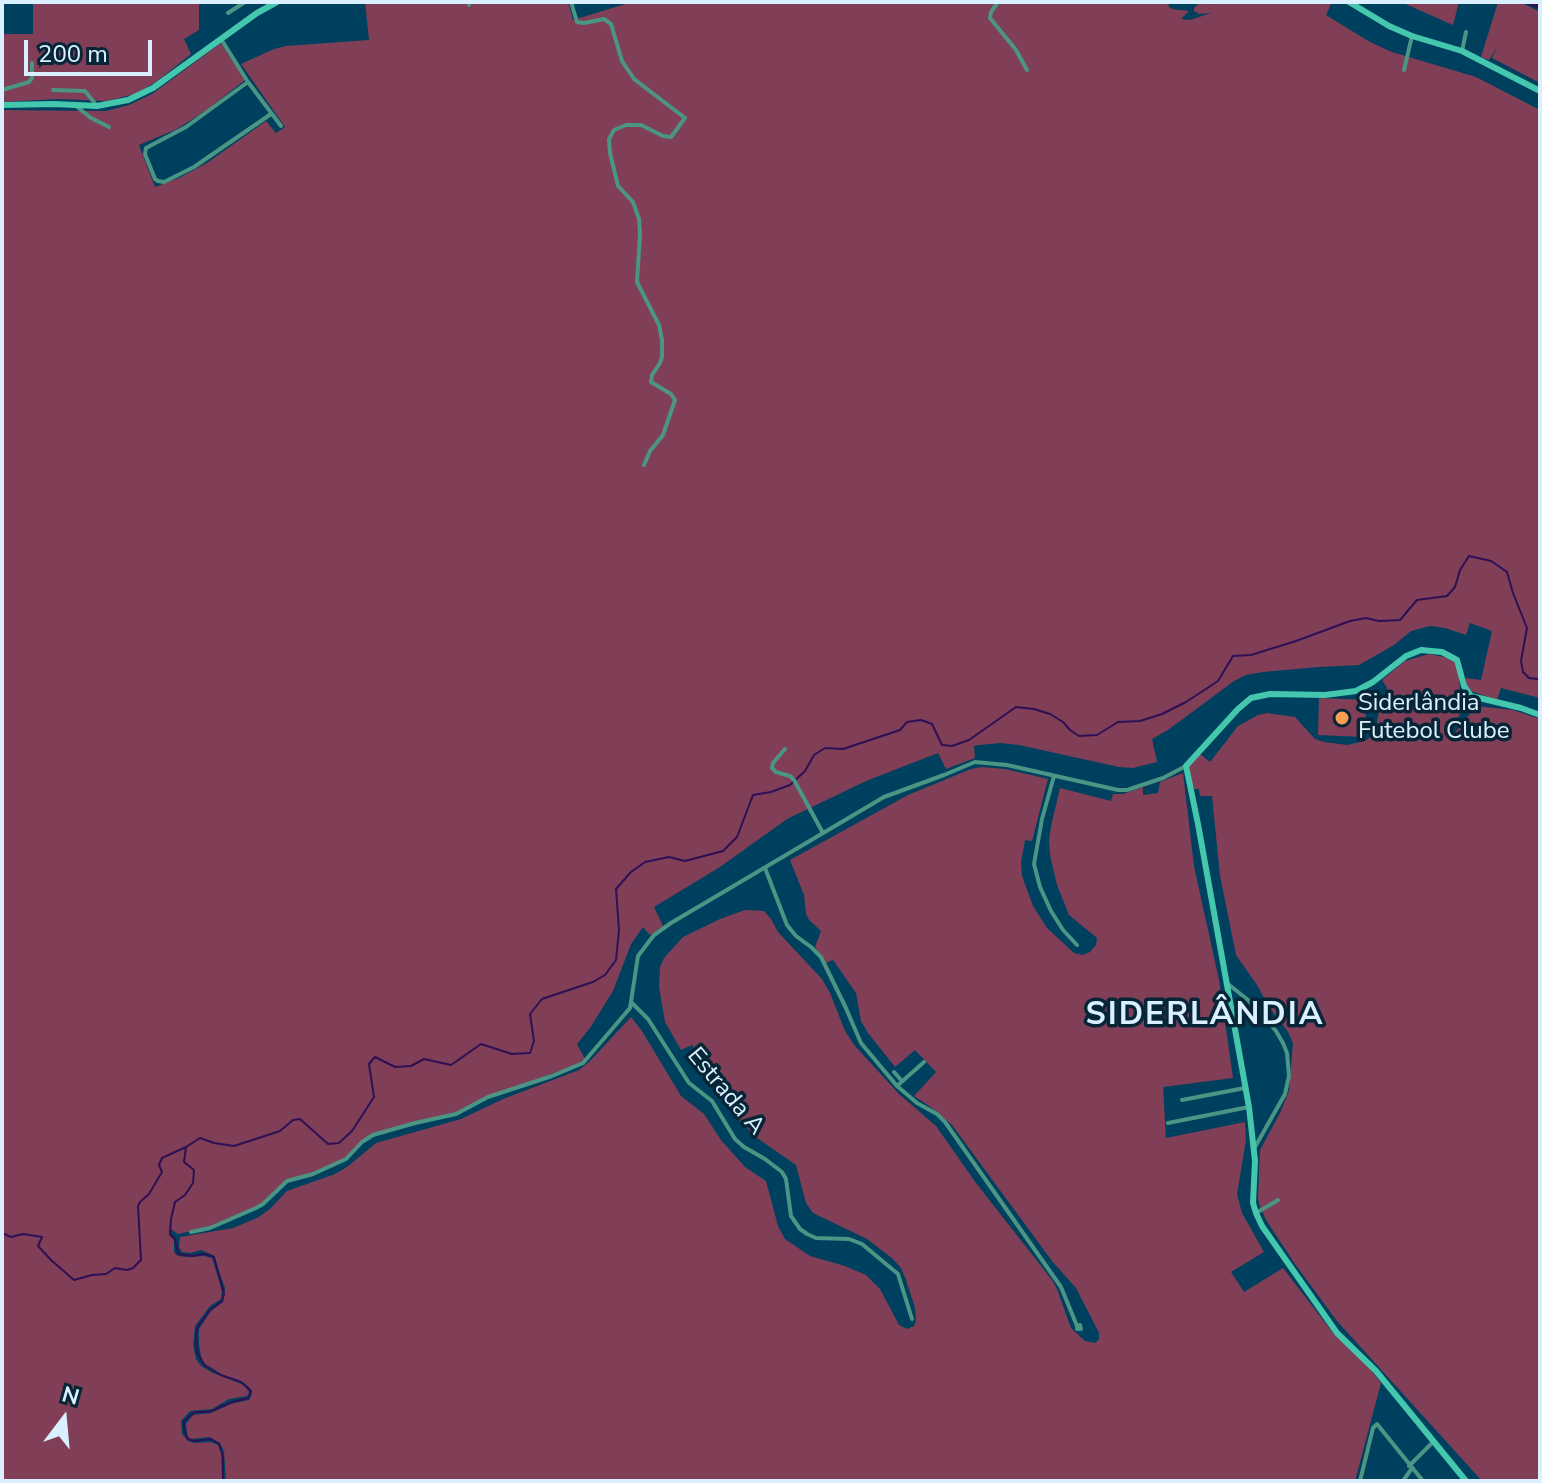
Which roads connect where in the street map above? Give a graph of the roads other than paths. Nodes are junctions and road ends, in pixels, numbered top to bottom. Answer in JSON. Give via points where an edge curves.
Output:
{"nodes":[{"id":1,"x":245,"y":2,"type":"edge"},
{"id":2,"x":276,"y":2,"type":"edge"},
{"id":3,"x":571,"y":2,"type":"edge"},
{"id":4,"x":998,"y":2,"type":"edge"},
{"id":5,"x":1349,"y":2,"type":"edge"},
{"id":6,"x":228,"y":13,"type":"dead end"},
{"id":7,"x":1466,"y":32,"type":"dead end"},
{"id":8,"x":1412,"y":36,"type":"junction"},
{"id":9,"x":221,"y":39,"type":"junction"},
{"id":10,"x":1462,"y":51,"type":"junction"},
{"id":11,"x":32,"y":63,"type":"dead end"},
{"id":12,"x":1027,"y":70,"type":"dead end"},
{"id":13,"x":1404,"y":70,"type":"dead end"},
{"id":14,"x":248,"y":82,"type":"junction"},
{"id":15,"x":2,"y":90,"type":"edge"},
{"id":16,"x":53,"y":90,"type":"dead end"},
{"id":17,"x":1540,"y":91,"type":"edge"},
{"id":18,"x":3,"y":104,"type":"edge"},
{"id":19,"x":74,"y":105,"type":"junction"},
{"id":20,"x":97,"y":106,"type":"junction"},
{"id":21,"x":271,"y":114,"type":"junction"},
{"id":22,"x":281,"y":126,"type":"dead end"},
{"id":23,"x":109,"y":127,"type":"dead end"},
{"id":24,"x":644,"y":465,"type":"dead end"},
{"id":25,"x":1540,"y":715,"type":"edge"},
{"id":26,"x":785,"y":749,"type":"dead end"},
{"id":27,"x":1186,"y":766,"type":"junction"},
{"id":28,"x":1054,"y":776,"type":"junction"},
{"id":29,"x":823,"y":833,"type":"junction"},
{"id":30,"x":765,"y":868,"type":"junction"},
{"id":31,"x":1077,"y":945,"type":"dead end"},
{"id":32,"x":1225,"y":982,"type":"junction"},
{"id":33,"x":632,"y":1003,"type":"junction"},
{"id":34,"x":924,"y":1062,"type":"dead end"},
{"id":35,"x":894,"y":1072,"type":"dead end"},
{"id":36,"x":902,"y":1081,"type":"junction"},
{"id":37,"x":897,"y":1086,"type":"junction"},
{"id":38,"x":1245,"y":1088,"type":"junction"},
{"id":39,"x":1182,"y":1100,"type":"dead end"},
{"id":40,"x":1249,"y":1107,"type":"junction"},
{"id":41,"x":1168,"y":1123,"type":"dead end"},
{"id":42,"x":1254,"y":1149,"type":"junction"},
{"id":43,"x":1278,"y":1200,"type":"dead end"},
{"id":44,"x":1256,"y":1213,"type":"junction"},
{"id":45,"x":191,"y":1232,"type":"dead end"},
{"id":46,"x":912,"y":1319,"type":"dead end"},
{"id":47,"x":1077,"y":1326,"type":"dead end"},
{"id":48,"x":1433,"y":1442,"type":"junction"},
{"id":49,"x":1410,"y":1467,"type":"junction"},
{"id":50,"x":1360,"y":1481,"type":"edge"},
{"id":51,"x":1403,"y":1481,"type":"edge"},
{"id":52,"x":1423,"y":1481,"type":"edge"},
{"id":53,"x":1466,"y":1481,"type":"edge"}],
"edges":[{"from":1,"to":6,"type":"street"},
{"from":2,"to":9,"type":"street"},
{"from":3,"to":24,"type":"street","via":[[577,22],[600,19],[611,24],[622,61],[634,79],[685,118],[671,137],[626,125],[609,139],[618,186],[633,202],[639,219],[637,282],[661,333],[662,357],[651,382],[675,400],[663,435]]},
{"from":4,"to":12,"type":"street","via":[[990,18]]},
{"from":5,"to":8,"type":"street"},
{"from":7,"to":10,"type":"street"},
{"from":8,"to":10,"type":"street"},
{"from":8,"to":13,"type":"street"},
{"from":9,"to":14,"type":"street"},
{"from":9,"to":20,"type":"street","via":[[144,93]]},
{"from":10,"to":17,"type":"street"},
{"from":11,"to":15,"type":"street","via":[[29,82]]},
{"from":14,"to":21,"type":"street"},
{"from":14,"to":21,"type":"street","via":[[186,127],[146,148],[155,179],[161,182],[194,167]]},
{"from":16,"to":20,"type":"street","via":[[85,91]]},
{"from":18,"to":19,"type":"street"},
{"from":19,"to":20,"type":"street"},
{"from":19,"to":23,"type":"street"},
{"from":21,"to":22,"type":"street"},
{"from":25,"to":27,"type":"street","via":[[1471,696],[1457,660],[1421,650],[1356,691],[1251,698]]},
{"from":26,"to":29,"type":"street","via":[[772,768],[794,780]]},
{"from":27,"to":28,"type":"street","via":[[1122,790]]},
{"from":27,"to":32,"type":"street"},
{"from":28,"to":29,"type":"street","via":[[975,762],[884,797]]},
{"from":28,"to":31,"type":"street","via":[[1034,864],[1051,911]]},
{"from":29,"to":30,"type":"street"},
{"from":30,"to":33,"type":"street","via":[[650,940],[638,956]]},
{"from":30,"to":37,"type":"street","via":[[787,925],[821,957],[861,1043]]},
{"from":32,"to":38,"type":"street"},
{"from":32,"to":42,"type":"street","via":[[1260,1013],[1287,1053],[1285,1094]]},
{"from":33,"to":45,"type":"street","via":[[583,1063],[456,1114],[373,1135],[339,1163],[287,1181],[263,1204]]},
{"from":33,"to":46,"type":"street","name":"Estrada A","via":[[689,1083],[712,1101],[735,1139],[782,1172],[791,1216],[800,1229],[816,1238],[862,1244],[898,1274]]},
{"from":34,"to":36,"type":"street"},
{"from":35,"to":36,"type":"street"},
{"from":36,"to":37,"type":"street"},
{"from":37,"to":47,"type":"street","via":[[945,1122],[1061,1287]]},
{"from":38,"to":39,"type":"street"},
{"from":38,"to":40,"type":"street"},
{"from":40,"to":41,"type":"street"},
{"from":40,"to":42,"type":"street"},
{"from":42,"to":44,"type":"street"},
{"from":43,"to":44,"type":"street"},
{"from":44,"to":48,"type":"street","via":[[1337,1333]]},
{"from":48,"to":49,"type":"street"},
{"from":48,"to":53,"type":"street"},
{"from":49,"to":50,"type":"street","via":[[1377,1424]]},
{"from":49,"to":51,"type":"street"},
{"from":49,"to":52,"type":"street"}]}
